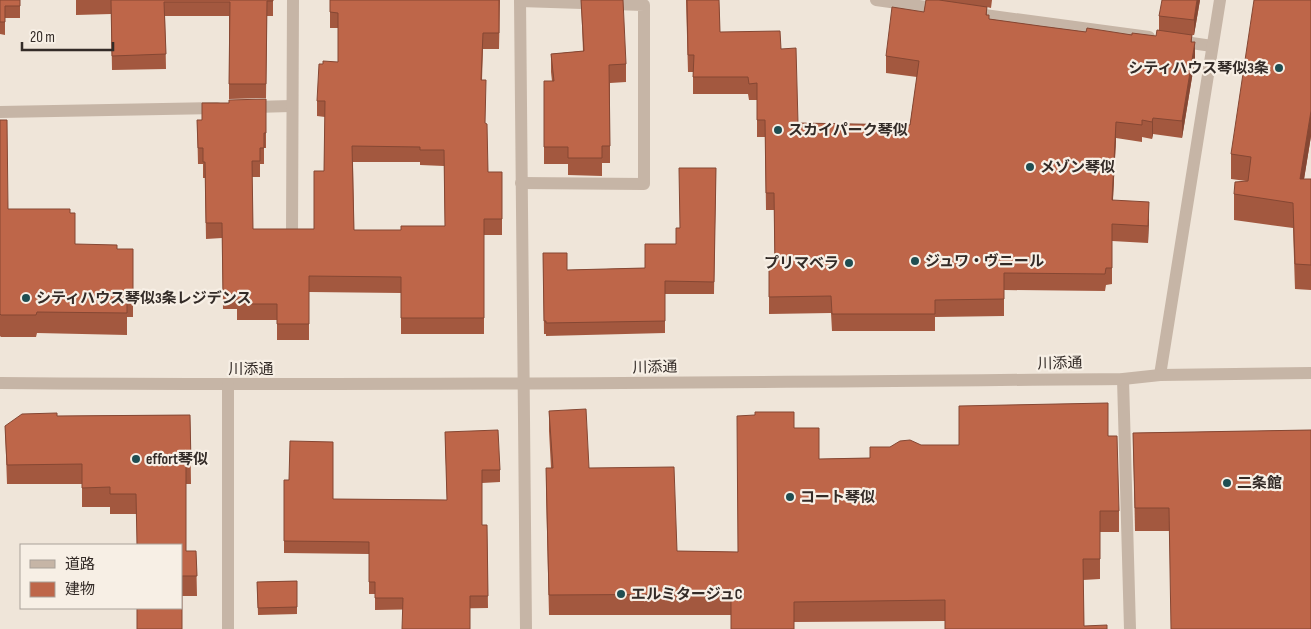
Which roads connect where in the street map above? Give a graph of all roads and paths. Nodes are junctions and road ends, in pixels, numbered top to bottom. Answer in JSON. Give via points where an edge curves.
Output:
{"nodes":[{"id":1,"x":293,"y":0,"type":"edge"},
{"id":2,"x":520,"y":0,"type":"edge"},
{"id":3,"x":876,"y":0,"type":"edge"},
{"id":4,"x":1220,"y":0,"type":"edge"},
{"id":5,"x":1212,"y":46,"type":"junction"},
{"id":6,"x":292,"y":106,"type":"junction"},
{"id":7,"x":0,"y":112,"type":"edge"},
{"id":8,"x":522,"y":183,"type":"junction"},
{"id":9,"x":292,"y":234,"type":"edge"},
{"id":10,"x":1311,"y":373,"type":"edge"},
{"id":11,"x":1160,"y":375,"type":"junction"},
{"id":12,"x":1123,"y":379,"type":"junction"},
{"id":13,"x":0,"y":383,"type":"edge"},
{"id":14,"x":524,"y":384,"type":"junction"},
{"id":15,"x":228,"y":385,"type":"junction"},
{"id":16,"x":228,"y":629,"type":"edge"},
{"id":17,"x":526,"y":629,"type":"edge"},
{"id":18,"x":1130,"y":629,"type":"edge"}],
"edges":[{"from":1,"to":6,"type":"street"},
{"from":2,"to":8,"type":"street"},
{"from":2,"to":8,"type":"street","via":[[644,5],[644,184]]},
{"from":3,"to":5,"type":"street"},
{"from":4,"to":5,"type":"street"},
{"from":5,"to":11,"type":"street"},
{"from":6,"to":7,"type":"street"},
{"from":6,"to":9,"type":"street"},
{"from":8,"to":14,"type":"street"},
{"from":10,"to":11,"type":"street","name":"川添通"},
{"from":11,"to":12,"type":"street","name":"川添通"},
{"from":12,"to":14,"type":"street","name":"川添通"},
{"from":12,"to":18,"type":"street"},
{"from":13,"to":15,"type":"street","name":"川添通"},
{"from":14,"to":15,"type":"street","name":"川添通"},
{"from":14,"to":17,"type":"street"},
{"from":15,"to":16,"type":"street"}]}
